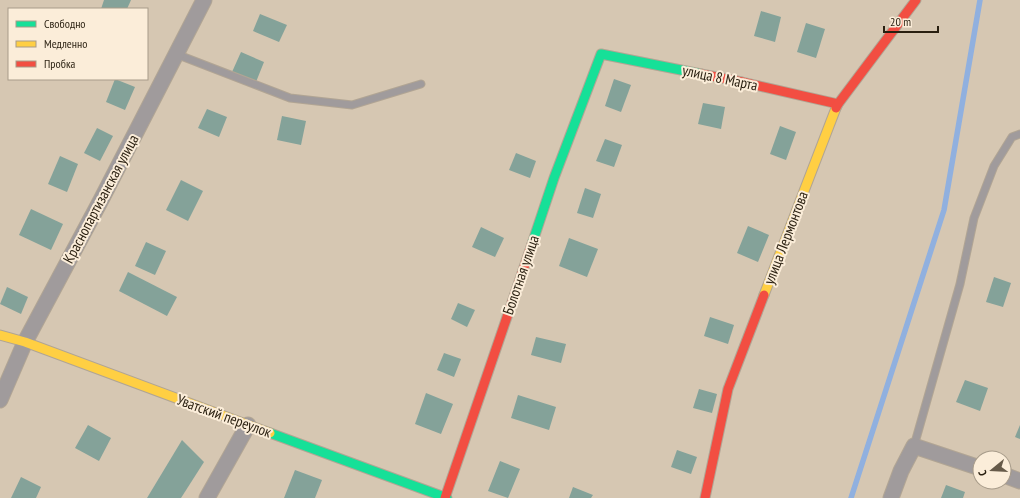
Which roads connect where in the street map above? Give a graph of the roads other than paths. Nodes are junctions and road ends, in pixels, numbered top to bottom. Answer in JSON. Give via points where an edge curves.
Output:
{"nodes":[{"id":1,"x":204,"y":0,"type":"edge"},
{"id":2,"x":916,"y":0,"type":"edge"},
{"id":3,"x":176,"y":54,"type":"junction"},
{"id":4,"x":602,"y":54,"type":"joint"},
{"id":5,"x":422,"y":84,"type":"dead end"},
{"id":6,"x":838,"y":104,"type":"junction"},
{"id":7,"x":1020,"y":134,"type":"edge"},
{"id":8,"x":0,"y":335,"type":"edge"},
{"id":9,"x":25,"y":342,"type":"junction"},
{"id":10,"x":0,"y":400,"type":"edge"},
{"id":11,"x":248,"y":425,"type":"junction"},
{"id":12,"x":914,"y":446,"type":"junction"},
{"id":13,"x":972,"y":465,"type":"edge"},
{"id":14,"x":208,"y":498,"type":"edge"},
{"id":15,"x":446,"y":498,"type":"edge"},
{"id":16,"x":705,"y":498,"type":"edge"},
{"id":17,"x":890,"y":498,"type":"edge"}],
"edges":[{"from":1,"to":3,"type":"street","name":"Краснопартизанская улица"},
{"from":2,"to":6,"type":"street","name":"улица Лермонтова"},
{"from":3,"to":5,"type":"lane","via":[[290,98],[321,102],[352,105]]},
{"from":3,"to":9,"type":"street","name":"Краснопартизанская улица"},
{"from":4,"to":6,"type":"street","name":"улица 8 Марта"},
{"from":4,"to":15,"type":"street","name":"Болотная улица","via":[[554,178]]},
{"from":6,"to":16,"type":"street","name":"улица Лермонтова","via":[[728,389]]},
{"from":7,"to":12,"type":"lane","via":[[1012,137],[994,166],[974,218],[960,284]]},
{"from":8,"to":9,"type":"street","name":"Уватский переулок"},
{"from":9,"to":10,"type":"street","name":"Краснопартизанская улица"},
{"from":9,"to":11,"type":"street","name":"Уватский переулок"},
{"from":11,"to":14,"type":"street"},
{"from":11,"to":15,"type":"street","name":"Уватский переулок"},
{"from":12,"to":13,"type":"street"},
{"from":12,"to":17,"type":"street"}]}
